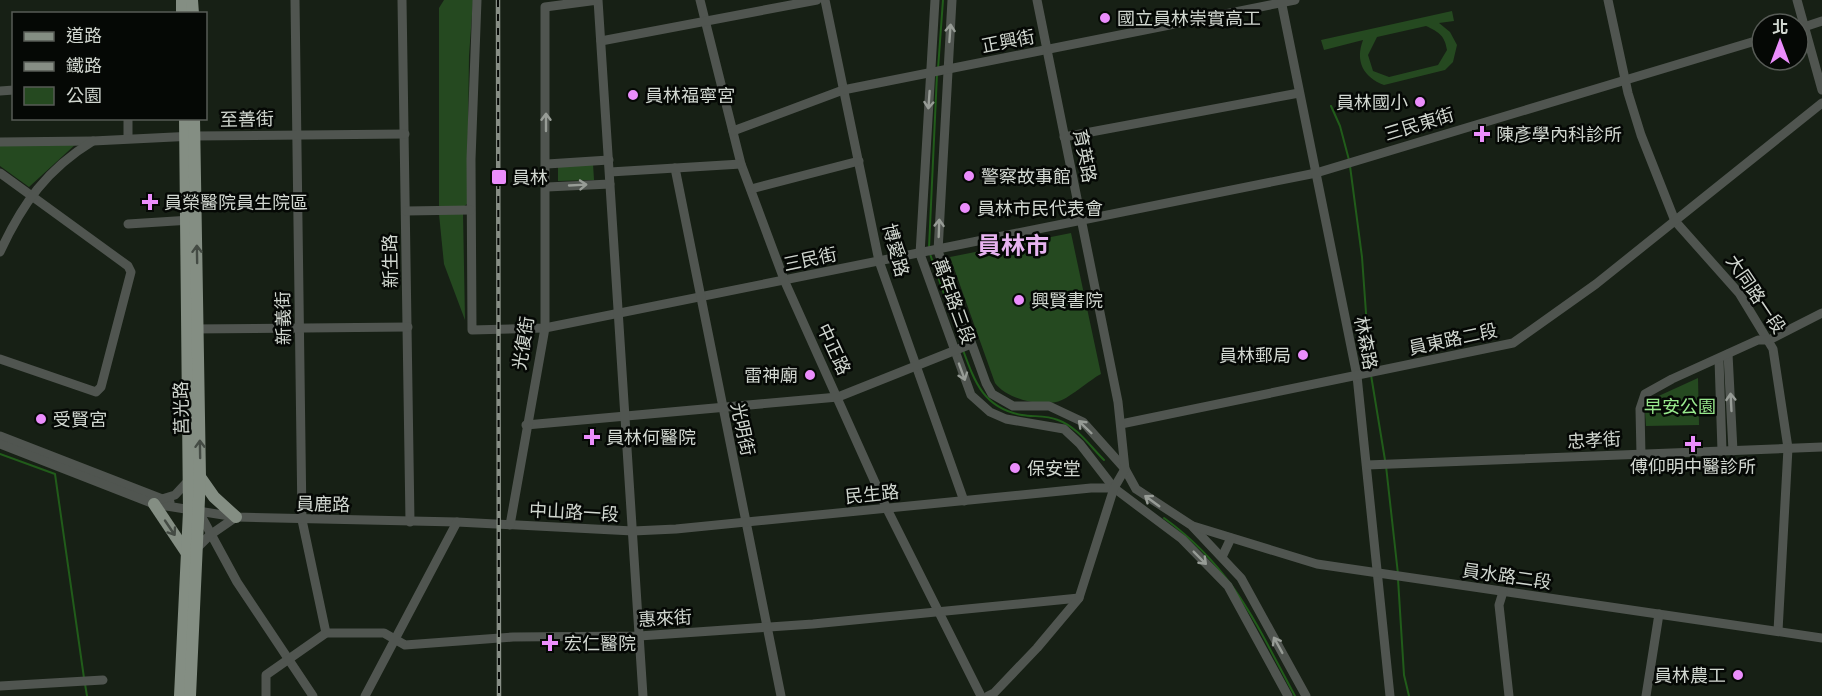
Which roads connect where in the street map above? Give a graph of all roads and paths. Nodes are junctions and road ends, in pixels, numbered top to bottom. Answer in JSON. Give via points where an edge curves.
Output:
{"nodes":[{"id":1,"x":295,"y":0,"type":"edge"},
{"id":2,"x":402,"y":0,"type":"edge"},
{"id":3,"x":477,"y":0,"type":"edge"},
{"id":4,"x":598,"y":0,"type":"edge"},
{"id":5,"x":700,"y":0,"type":"edge"},
{"id":6,"x":817,"y":0,"type":"edge"},
{"id":7,"x":825,"y":0,"type":"edge"},
{"id":8,"x":935,"y":0,"type":"edge"},
{"id":9,"x":952,"y":0,"type":"edge"},
{"id":10,"x":1037,"y":0,"type":"edge"},
{"id":11,"x":1294,"y":0,"type":"edge"},
{"id":12,"x":1608,"y":0,"type":"edge"},
{"id":13,"x":1281,"y":1,"type":"edge"},
{"id":14,"x":705,"y":22,"type":"junction"},
{"id":15,"x":601,"y":41,"type":"junction"},
{"id":16,"x":1750,"y":43,"type":"edge"},
{"id":17,"x":1047,"y":50,"type":"junction"},
{"id":18,"x":1810,"y":55,"type":"edge"},
{"id":19,"x":948,"y":69,"type":"junction"},
{"id":20,"x":931,"y":72,"type":"junction"},
{"id":21,"x":1626,"y":81,"type":"junction"},
{"id":22,"x":843,"y":90,"type":"junction"},
{"id":23,"x":1822,"y":90,"type":"edge"},
{"id":24,"x":1299,"y":93,"type":"junction"},
{"id":25,"x":1822,"y":103,"type":"edge"},
{"id":26,"x":128,"y":120,"type":"edge"},
{"id":27,"x":185,"y":120,"type":"edge"},
{"id":28,"x":194,"y":120,"type":"edge"},
{"id":29,"x":733,"y":131,"type":"junction"},
{"id":30,"x":405,"y":134,"type":"junction"},
{"id":31,"x":295,"y":135,"type":"junction"},
{"id":32,"x":190,"y":136,"type":"junction"},
{"id":33,"x":1064,"y":137,"type":"junction"},
{"id":34,"x":128,"y":138,"type":"junction"},
{"id":35,"x":93,"y":141,"type":"junction"},
{"id":36,"x":0,"y":142,"type":"edge"},
{"id":37,"x":609,"y":160,"type":"junction"},
{"id":38,"x":859,"y":161,"type":"junction"},
{"id":39,"x":547,"y":164,"type":"junction"},
{"id":40,"x":741,"y":164,"type":"junction"},
{"id":41,"x":675,"y":168,"type":"junction"},
{"id":42,"x":609,"y":172,"type":"junction"},
{"id":43,"x":1316,"y":173,"type":"junction"},
{"id":44,"x":0,"y":174,"type":"edge"},
{"id":45,"x":610,"y":184,"type":"junction"},
{"id":46,"x":547,"y":187,"type":"junction"},
{"id":47,"x":751,"y":189,"type":"junction"},
{"id":48,"x":30,"y":195,"type":"junction"},
{"id":49,"x":470,"y":210,"type":"junction"},
{"id":50,"x":406,"y":211,"type":"junction"},
{"id":51,"x":191,"y":220,"type":"junction"},
{"id":52,"x":1081,"y":221,"type":"junction"},
{"id":53,"x":1675,"y":221,"type":"junction"},
{"id":54,"x":128,"y":224,"type":"dead end"},
{"id":55,"x":938,"y":251,"type":"junction"},
{"id":56,"x":0,"y":252,"type":"edge"},
{"id":57,"x":920,"y":254,"type":"junction"},
{"id":58,"x":879,"y":261,"type":"junction"},
{"id":59,"x":785,"y":282,"type":"junction"},
{"id":60,"x":703,"y":298,"type":"junction"},
{"id":61,"x":619,"y":313,"type":"junction"},
{"id":62,"x":1822,"y":313,"type":"edge"},
{"id":63,"x":408,"y":327,"type":"junction"},
{"id":64,"x":300,"y":328,"type":"junction"},
{"id":65,"x":545,"y":328,"type":"junction"},
{"id":66,"x":193,"y":329,"type":"junction"},
{"id":67,"x":1769,"y":340,"type":"junction"},
{"id":68,"x":971,"y":344,"type":"junction"},
{"id":69,"x":954,"y":350,"type":"junction"},
{"id":70,"x":1728,"y":354,"type":"junction"},
{"id":71,"x":0,"y":359,"type":"edge"},
{"id":72,"x":1719,"y":359,"type":"junction"},
{"id":73,"x":915,"y":366,"type":"junction"},
{"id":74,"x":1357,"y":376,"type":"junction"},
{"id":75,"x":838,"y":397,"type":"junction"},
{"id":76,"x":722,"y":409,"type":"junction"},
{"id":77,"x":625,"y":417,"type":"junction"},
{"id":78,"x":1121,"y":424,"type":"junction"},
{"id":79,"x":525,"y":425,"type":"junction"},
{"id":80,"x":0,"y":435,"type":"edge"},
{"id":81,"x":0,"y":444,"type":"edge"},
{"id":82,"x":1822,"y":447,"type":"edge"},
{"id":83,"x":1788,"y":448,"type":"junction"},
{"id":84,"x":1722,"y":451,"type":"junction"},
{"id":85,"x":1733,"y":451,"type":"junction"},
{"id":86,"x":1641,"y":455,"type":"junction"},
{"id":87,"x":1367,"y":465,"type":"junction"},
{"id":88,"x":1125,"y":469,"type":"junction"},
{"id":89,"x":194,"y":478,"type":"junction"},
{"id":90,"x":1114,"y":488,"type":"junction"},
{"id":91,"x":157,"y":501,"type":"junction"},
{"id":92,"x":964,"y":501,"type":"junction"},
{"id":93,"x":887,"y":509,"type":"junction"},
{"id":94,"x":194,"y":511,"type":"junction"},
{"id":95,"x":236,"y":517,"type":"junction"},
{"id":96,"x":302,"y":520,"type":"junction"},
{"id":97,"x":410,"y":522,"type":"junction"},
{"id":98,"x":457,"y":522,"type":"junction"},
{"id":99,"x":746,"y":524,"type":"junction"},
{"id":100,"x":510,"y":525,"type":"junction"},
{"id":101,"x":1191,"y":525,"type":"junction"},
{"id":102,"x":633,"y":531,"type":"junction"},
{"id":103,"x":210,"y":535,"type":"junction"},
{"id":104,"x":1231,"y":538,"type":"junction"},
{"id":105,"x":191,"y":551,"type":"junction"},
{"id":106,"x":1222,"y":557,"type":"junction"},
{"id":107,"x":1379,"y":574,"type":"junction"},
{"id":108,"x":1503,"y":592,"type":"junction"},
{"id":109,"x":1079,"y":598,"type":"junction"},
{"id":110,"x":939,"y":613,"type":"junction"},
{"id":111,"x":1659,"y":614,"type":"junction"},
{"id":112,"x":768,"y":628,"type":"junction"},
{"id":113,"x":1778,"y":631,"type":"junction"},
{"id":114,"x":326,"y":633,"type":"junction"},
{"id":115,"x":639,"y":636,"type":"junction"},
{"id":116,"x":1822,"y":638,"type":"edge"},
{"id":117,"x":395,"y":639,"type":"junction"},
{"id":118,"x":290,"y":659,"type":"junction"},
{"id":119,"x":103,"y":680,"type":"dead end"},
{"id":120,"x":0,"y":686,"type":"edge"},
{"id":121,"x":180,"y":696,"type":"edge"},
{"id":122,"x":190,"y":696,"type":"edge"},
{"id":123,"x":266,"y":696,"type":"edge"},
{"id":124,"x":313,"y":696,"type":"edge"},
{"id":125,"x":364,"y":696,"type":"edge"},
{"id":126,"x":643,"y":696,"type":"edge"},
{"id":127,"x":781,"y":696,"type":"edge"},
{"id":128,"x":981,"y":696,"type":"edge"},
{"id":129,"x":988,"y":696,"type":"edge"},
{"id":130,"x":1288,"y":696,"type":"edge"},
{"id":131,"x":1306,"y":696,"type":"edge"},
{"id":132,"x":1390,"y":696,"type":"edge"},
{"id":133,"x":1509,"y":696,"type":"edge"},
{"id":134,"x":1646,"y":696,"type":"edge"}],
"edges":[{"from":1,"to":31,"type":"street","name":"新義街"},
{"from":2,"to":30,"type":"street","name":"新生路"},
{"from":3,"to":49,"type":"street"},
{"from":4,"to":15,"type":"street","name":"中山路一段"},
{"from":39,"to":4,"type":"street","name":"光復街","one_way":true,"via":[[545,7]]},
{"from":5,"to":14,"type":"street","name":"中正路"},
{"from":6,"to":14,"type":"street"},
{"from":7,"to":22,"type":"street","name":"博愛路"},
{"from":8,"to":20,"type":"street","name":"萬年路三段"},
{"from":19,"to":9,"type":"street","name":"萬年路三段","one_way":true},
{"from":10,"to":17,"type":"street","name":"育英路"},
{"from":11,"to":13,"type":"street","name":"正興街"},
{"from":12,"to":21,"type":"street","name":"大同路一段"},
{"from":13,"to":17,"type":"street","name":"正興街"},
{"from":13,"to":24,"type":"street","name":"林森路"},
{"from":14,"to":15,"type":"street"},
{"from":14,"to":29,"type":"street","name":"中正路"},
{"from":15,"to":37,"type":"street","name":"中山路一段"},
{"from":16,"to":21,"type":"street","name":"三民東街"},
{"from":17,"to":19,"type":"street","name":"正興街"},
{"from":17,"to":33,"type":"street","name":"育英路"},
{"from":18,"to":23,"type":"street"},
{"from":19,"to":20,"type":"street","name":"正興街"},
{"from":55,"to":19,"type":"street","name":"萬年路三段","one_way":true},
{"from":20,"to":22,"type":"street","name":"正興街"},
{"from":20,"to":57,"type":"street","name":"萬年路三段","one_way":true},
{"from":21,"to":43,"type":"street","name":"三民東街"},
{"from":21,"to":53,"type":"street","name":"大同路一段","via":[[1641,135]]},
{"from":22,"to":29,"type":"street","name":"正興街"},
{"from":22,"to":38,"type":"street","name":"博愛路"},
{"from":24,"to":33,"type":"street"},
{"from":24,"to":43,"type":"street","name":"林森路"},
{"from":25,"to":53,"type":"street","name":"員東路二段"},
{"from":26,"to":34,"type":"street"},
{"from":27,"to":32,"type":"main road","name":"莒光路"},
{"from":28,"to":32,"type":"main road","name":"莒光路"},
{"from":29,"to":40,"type":"street","name":"中正路"},
{"from":30,"to":31,"type":"street","name":"至善街"},
{"from":30,"to":50,"type":"street","name":"新生路"},
{"from":31,"to":32,"type":"street","name":"至善街"},
{"from":31,"to":64,"type":"street","name":"新義街"},
{"from":32,"to":34,"type":"street","name":"至善街"},
{"from":32,"to":51,"type":"main road","name":"莒光路"},
{"from":33,"to":52,"type":"street","name":"育英路"},
{"from":34,"to":35,"type":"street","name":"至善街"},
{"from":35,"to":36,"type":"street","name":"至善街"},
{"from":35,"to":48,"type":"street"},
{"from":37,"to":39,"type":"street"},
{"from":37,"to":42,"type":"street","name":"中山路一段"},
{"from":38,"to":47,"type":"street"},
{"from":38,"to":58,"type":"street","name":"博愛路"},
{"from":39,"to":46,"type":"street","name":"光復街"},
{"from":40,"to":41,"type":"street"},
{"from":40,"to":47,"type":"street","name":"中正路"},
{"from":41,"to":42,"type":"street"},
{"from":41,"to":60,"type":"street","name":"光明街"},
{"from":42,"to":45,"type":"street","name":"中山路一段"},
{"from":43,"to":52,"type":"street","name":"三民東街"},
{"from":43,"to":74,"type":"street","name":"林森路"},
{"from":44,"to":48,"type":"street"},
{"from":46,"to":45,"type":"street","one_way":true},
{"from":45,"to":61,"type":"street","name":"中山路一段"},
{"from":46,"to":65,"type":"street","name":"光復街"},
{"from":47,"to":59,"type":"street","name":"中正路"},
{"from":48,"to":56,"type":"street"},
{"from":48,"to":71,"type":"street","via":[[131,272],[101,387],[96,392]]},
{"from":49,"to":50,"type":"street"},
{"from":49,"to":65,"type":"street","name":"三民街","via":[[472,330]]},
{"from":50,"to":63,"type":"street","name":"新生路"},
{"from":51,"to":54,"type":"street"},
{"from":51,"to":66,"type":"main road","name":"莒光路"},
{"from":52,"to":55,"type":"street","name":"三民街"},
{"from":52,"to":78,"type":"street","name":"育英路"},
{"from":53,"to":67,"type":"street","name":"大同路一段","via":[[1740,293]]},
{"from":53,"to":74,"type":"street","name":"員東路二段","via":[[1514,343]]},
{"from":55,"to":57,"type":"street","name":"三民街"},
{"from":55,"to":68,"type":"street","name":"萬年路三段"},
{"from":57,"to":58,"type":"street","name":"三民街"},
{"from":57,"to":69,"type":"street","name":"萬年路三段"},
{"from":58,"to":59,"type":"street","name":"三民街"},
{"from":58,"to":73,"type":"street","name":"博愛路"},
{"from":59,"to":60,"type":"street","name":"三民街"},
{"from":59,"to":75,"type":"street","name":"中正路"},
{"from":60,"to":61,"type":"street","name":"三民街"},
{"from":60,"to":76,"type":"street","name":"光明街"},
{"from":61,"to":65,"type":"street","name":"三民街"},
{"from":61,"to":77,"type":"street","name":"中山路一段"},
{"from":62,"to":67,"type":"street"},
{"from":63,"to":64,"type":"street"},
{"from":63,"to":97,"type":"street","name":"新生路"},
{"from":64,"to":66,"type":"street"},
{"from":64,"to":96,"type":"street","name":"新義街"},
{"from":65,"to":79,"type":"street","name":"光復街"},
{"from":66,"to":89,"type":"main road","name":"莒光路"},
{"from":67,"to":70,"type":"street","via":[[1758,340]]},
{"from":67,"to":83,"type":"street","name":"大同路一段","via":[[1782,392]]},
{"from":68,"to":69,"type":"street"},
{"from":88,"to":68,"type":"street","name":"萬年路三段","one_way":true,"via":[[1083,422],[1068,413],[1049,406],[1013,406],[992,394]]},
{"from":69,"to":73,"type":"street"},
{"from":69,"to":90,"type":"street","name":"萬年路三段","one_way":true,"via":[[971,395],[979,404],[1006,419],[1064,429]]},
{"from":70,"to":72,"type":"street"},
{"from":85,"to":70,"type":"street","one_way":true},
{"from":72,"to":84,"type":"street"},
{"from":72,"to":86,"type":"street","via":[[1645,394],[1640,410]]},
{"from":73,"to":75,"type":"street"},
{"from":73,"to":92,"type":"street","name":"博愛路"},
{"from":74,"to":78,"type":"street","name":"員東路二段"},
{"from":74,"to":87,"type":"street","name":"林森路"},
{"from":75,"to":76,"type":"street"},
{"from":75,"to":93,"type":"street","name":"中正路"},
{"from":76,"to":77,"type":"street"},
{"from":76,"to":99,"type":"street","name":"光明街"},
{"from":77,"to":79,"type":"street"},
{"from":77,"to":102,"type":"street","name":"中山路一段"},
{"from":78,"to":88,"type":"street","name":"育英路"},
{"from":79,"to":100,"type":"street","name":"光復街"},
{"from":80,"to":91,"type":"street","name":"員鹿路"},
{"from":81,"to":91,"type":"street","name":"員鹿路"},
{"from":82,"to":83,"type":"street","name":"忠孝街"},
{"from":83,"to":85,"type":"street","name":"忠孝街"},
{"from":83,"to":113,"type":"street","name":"大同路一段"},
{"from":84,"to":85,"type":"street","name":"忠孝街"},
{"from":84,"to":86,"type":"street","name":"忠孝街"},
{"from":86,"to":87,"type":"street","name":"忠孝街"},
{"from":87,"to":107,"type":"street","name":"林森路"},
{"from":88,"to":90,"type":"street"},
{"from":101,"to":88,"type":"street","name":"萬年路三段","one_way":true,"via":[[1136,489]]},
{"from":89,"to":91,"type":"street","via":[[175,495]]},
{"from":89,"to":94,"type":"main road","name":"莒光路"},
{"from":89,"to":95,"type":"main road"},
{"from":90,"to":92,"type":"street","name":"民生路"},
{"from":90,"to":109,"type":"street"},
{"from":90,"to":130,"type":"street","name":"萬年路三段","one_way":true,"via":[[1182,539],[1228,586]]},
{"from":91,"to":94,"type":"street","name":"員鹿路"},
{"from":91,"to":105,"type":"main road","one_way":true},
{"from":92,"to":93,"type":"street","name":"民生路"},
{"from":93,"to":99,"type":"street","name":"民生路"},
{"from":93,"to":110,"type":"street","name":"中正路"},
{"from":94,"to":95,"type":"street","name":"員鹿路"},
{"from":94,"to":103,"type":"street"},
{"from":94,"to":105,"type":"main road","name":"莒光路"},
{"from":95,"to":96,"type":"street","name":"員鹿路"},
{"from":95,"to":103,"type":"street"},
{"from":96,"to":97,"type":"street","name":"員鹿路"},
{"from":96,"to":114,"type":"street","name":"新義街"},
{"from":97,"to":98,"type":"street","name":"員鹿路"},
{"from":98,"to":100,"type":"street","name":"中山路一段"},
{"from":98,"to":117,"type":"street"},
{"from":99,"to":102,"type":"street","name":"民生路"},
{"from":99,"to":112,"type":"street","name":"光明街"},
{"from":100,"to":102,"type":"street","name":"中山路一段"},
{"from":101,"to":104,"type":"street","name":"員水路二段"},
{"from":101,"to":106,"type":"street"},
{"from":102,"to":115,"type":"street"},
{"from":103,"to":105,"type":"street"},
{"from":103,"to":118,"type":"street"},
{"from":104,"to":106,"type":"street"},
{"from":104,"to":107,"type":"street","name":"員水路二段","via":[[1317,564]]},
{"from":105,"to":121,"type":"main road","name":"莒光路"},
{"from":105,"to":122,"type":"main road","name":"莒光路"},
{"from":131,"to":106,"type":"street","one_way":true,"via":[[1240,578]]},
{"from":107,"to":108,"type":"street","name":"員水路二段"},
{"from":107,"to":132,"type":"street","name":"林森路"},
{"from":108,"to":111,"type":"street","name":"員水路二段"},
{"from":108,"to":133,"type":"street","via":[[1499,605]]},
{"from":109,"to":110,"type":"street","name":"惠來街"},
{"from":109,"to":129,"type":"street","via":[[1037,648]]},
{"from":110,"to":112,"type":"street","name":"惠來街"},
{"from":110,"to":128,"type":"street","name":"中正路"},
{"from":111,"to":113,"type":"street","name":"員水路二段"},
{"from":111,"to":134,"type":"street"},
{"from":112,"to":115,"type":"street","name":"惠來街"},
{"from":112,"to":127,"type":"street","name":"光明街"},
{"from":113,"to":116,"type":"street","name":"員水路二段"},
{"from":114,"to":117,"type":"street","name":"惠來街","via":[[384,633]]},
{"from":114,"to":118,"type":"street"},
{"from":115,"to":117,"type":"street","name":"惠來街","via":[[513,637],[405,645]]},
{"from":115,"to":126,"type":"street"},
{"from":117,"to":125,"type":"street"},
{"from":118,"to":123,"type":"street","via":[[266,675]]},
{"from":118,"to":124,"type":"street"},
{"from":119,"to":120,"type":"street"}]}
